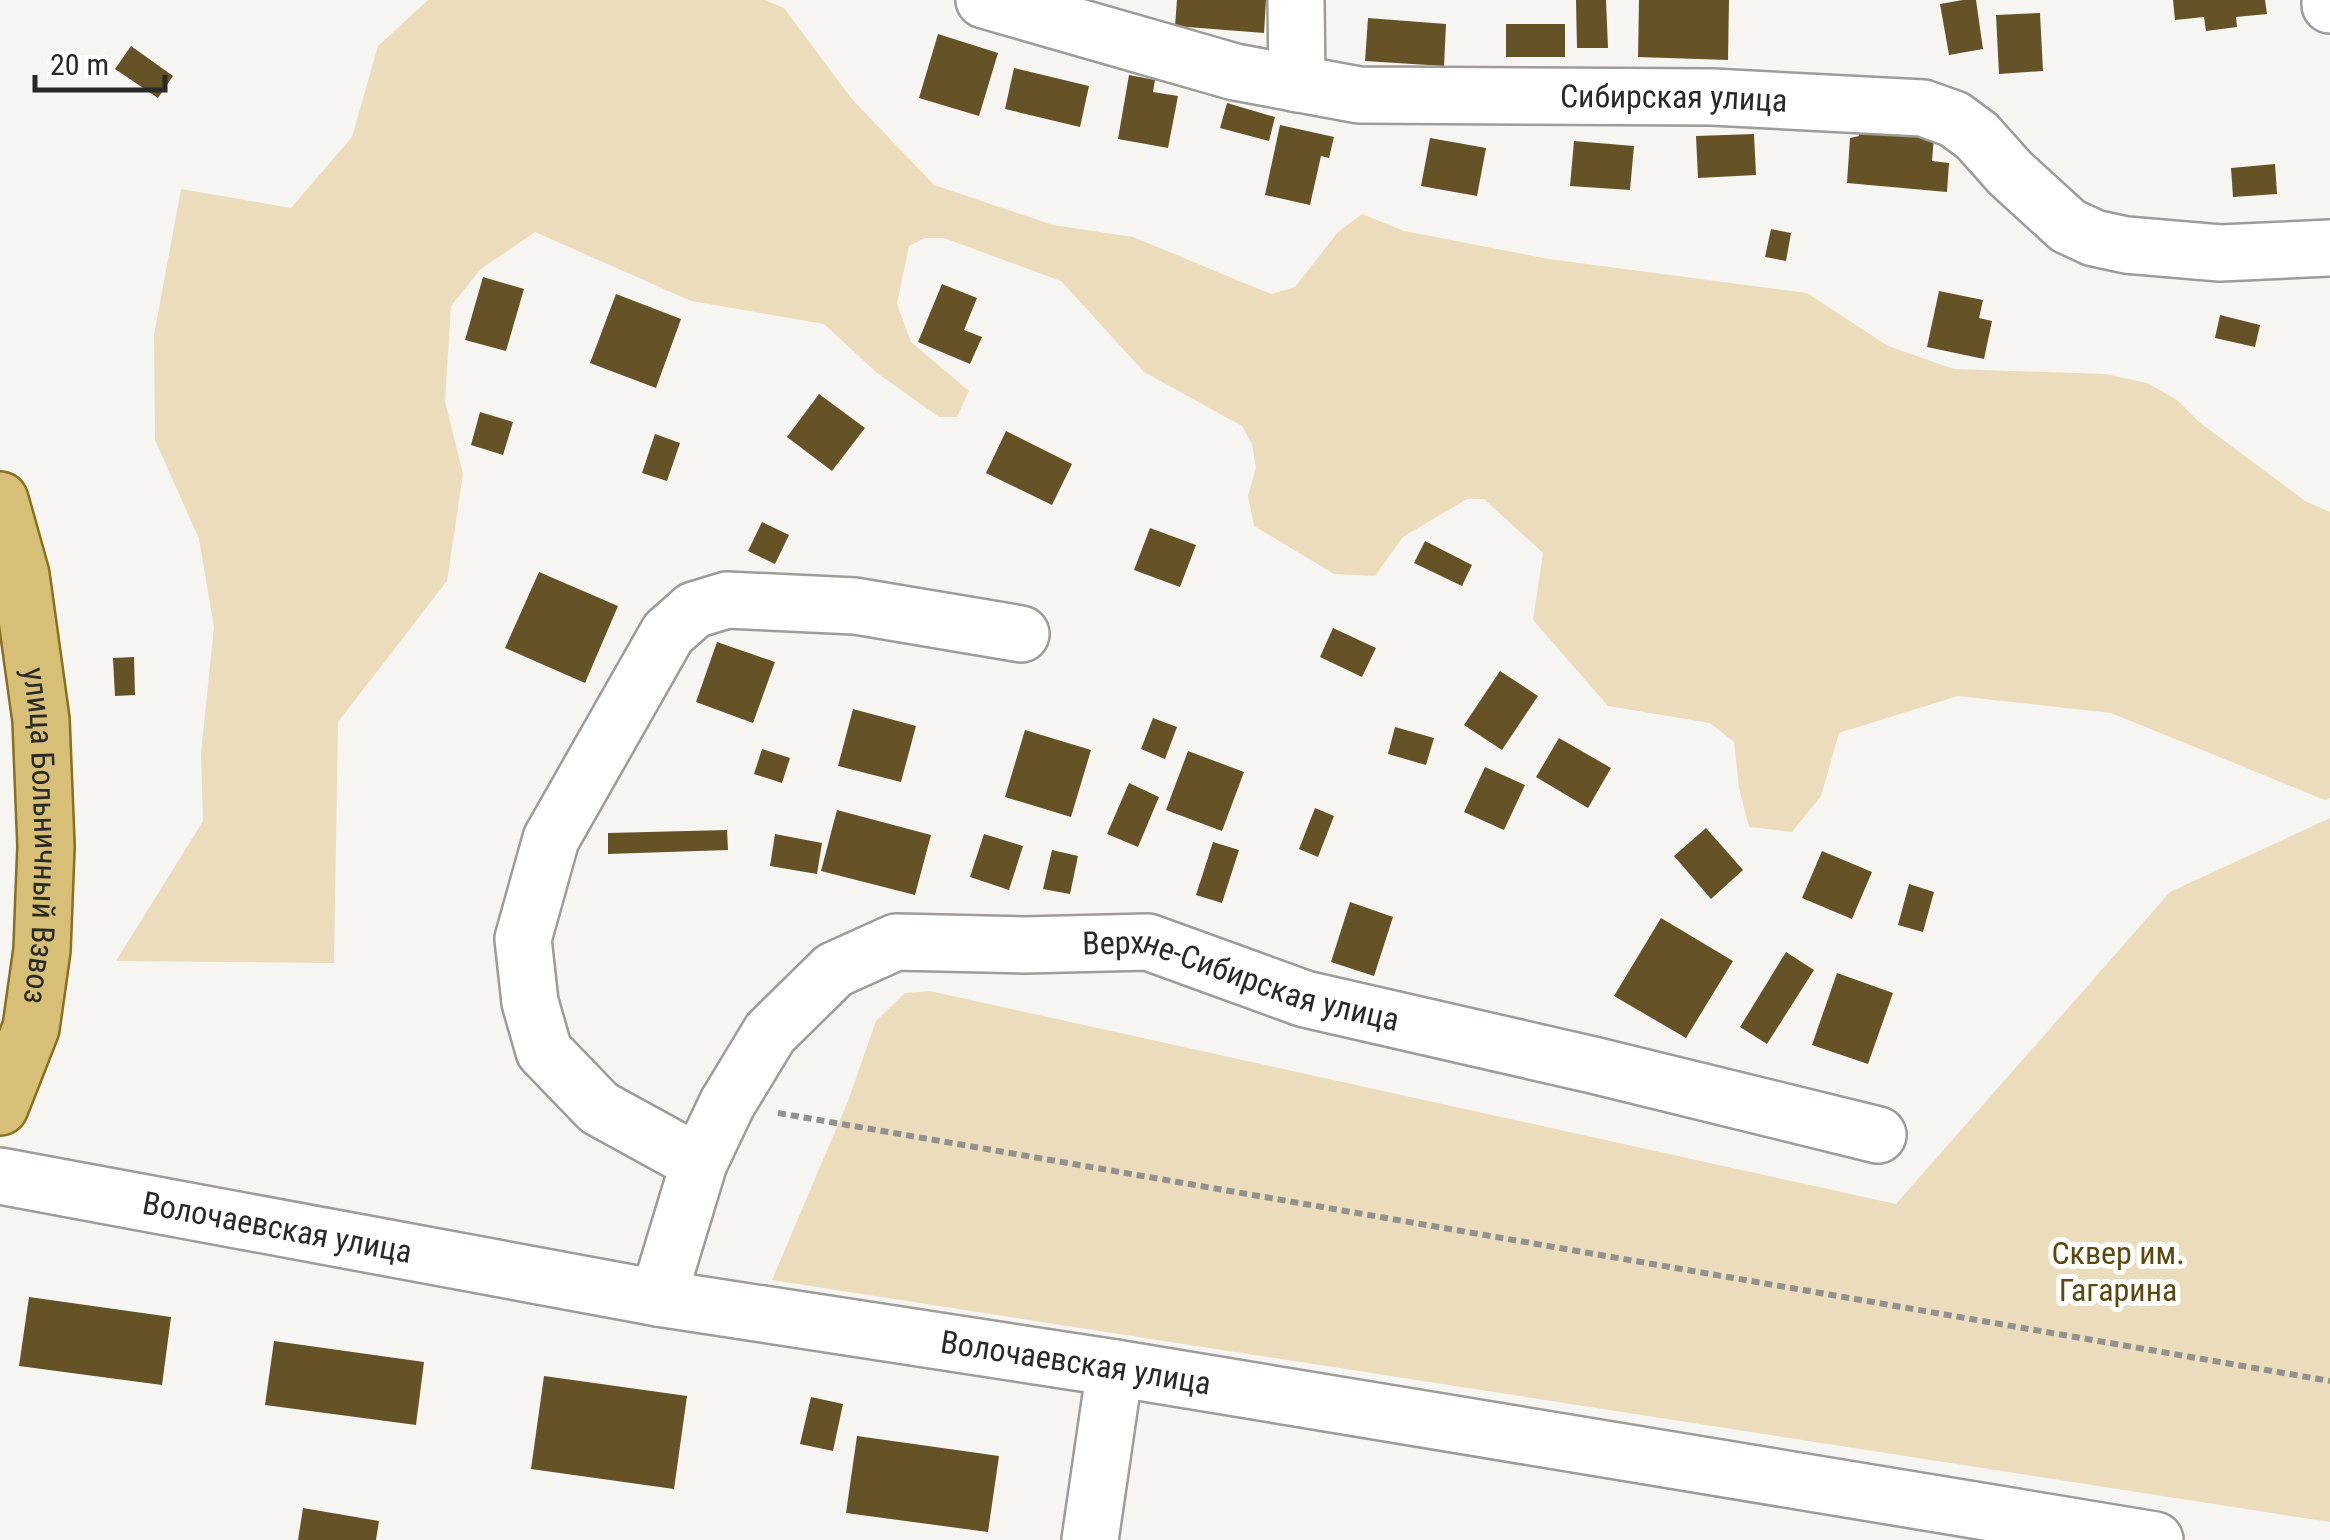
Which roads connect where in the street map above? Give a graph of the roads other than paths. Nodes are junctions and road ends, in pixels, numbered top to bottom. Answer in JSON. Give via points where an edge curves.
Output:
{"nodes":[{"id":1,"x":984,"y":0,"type":"edge"},
{"id":2,"x":1296,"y":0,"type":"edge"},
{"id":3,"x":1298,"y":84,"type":"junction"},
{"id":4,"x":2330,"y":248,"type":"edge"},
{"id":5,"x":0,"y":500,"type":"edge"},
{"id":6,"x":1021,"y":634,"type":"dead end"},
{"id":7,"x":0,"y":1107,"type":"edge"},
{"id":8,"x":1878,"y":1135,"type":"dead end"},
{"id":9,"x":699,"y":1163,"type":"junction"},
{"id":10,"x":0,"y":1176,"type":"edge"},
{"id":11,"x":658,"y":1298,"type":"junction"},
{"id":12,"x":1115,"y":1368,"type":"junction"},
{"id":13,"x":1090,"y":1540,"type":"edge"},
{"id":14,"x":2155,"y":1540,"type":"edge"}],
"edges":[{"from":1,"to":3,"type":"street","name":"Сибирская улица"},
{"from":2,"to":3,"type":"street"},
{"from":3,"to":4,"type":"street","name":"Сибирская улица","via":[[1359,95],[1712,97],[1923,108],[1977,136],[2068,226],[2094,238],[2220,253]]},
{"from":5,"to":7,"type":"main road","name":"улица Больничный Взвоз","via":[[21,575],[41,720],[46,846],[32,1028]]},
{"from":6,"to":9,"type":"street","via":[[855,606],[727,600],[694,610],[668,633],[551,839],[523,939],[544,1051],[599,1108]]},
{"from":8,"to":9,"type":"street","name":"Верхне-Сибирская улица","via":[[1305,999],[1148,942],[896,942],[834,970],[770,1033]]},
{"from":9,"to":11,"type":"street","name":"Верхне-Сибирская улица"},
{"from":10,"to":11,"type":"street","name":"Волочаевская улица"},
{"from":11,"to":12,"type":"street","name":"Волочаевская улица"},
{"from":12,"to":13,"type":"street"},
{"from":12,"to":14,"type":"street","name":"Волочаевская улица"}]}
